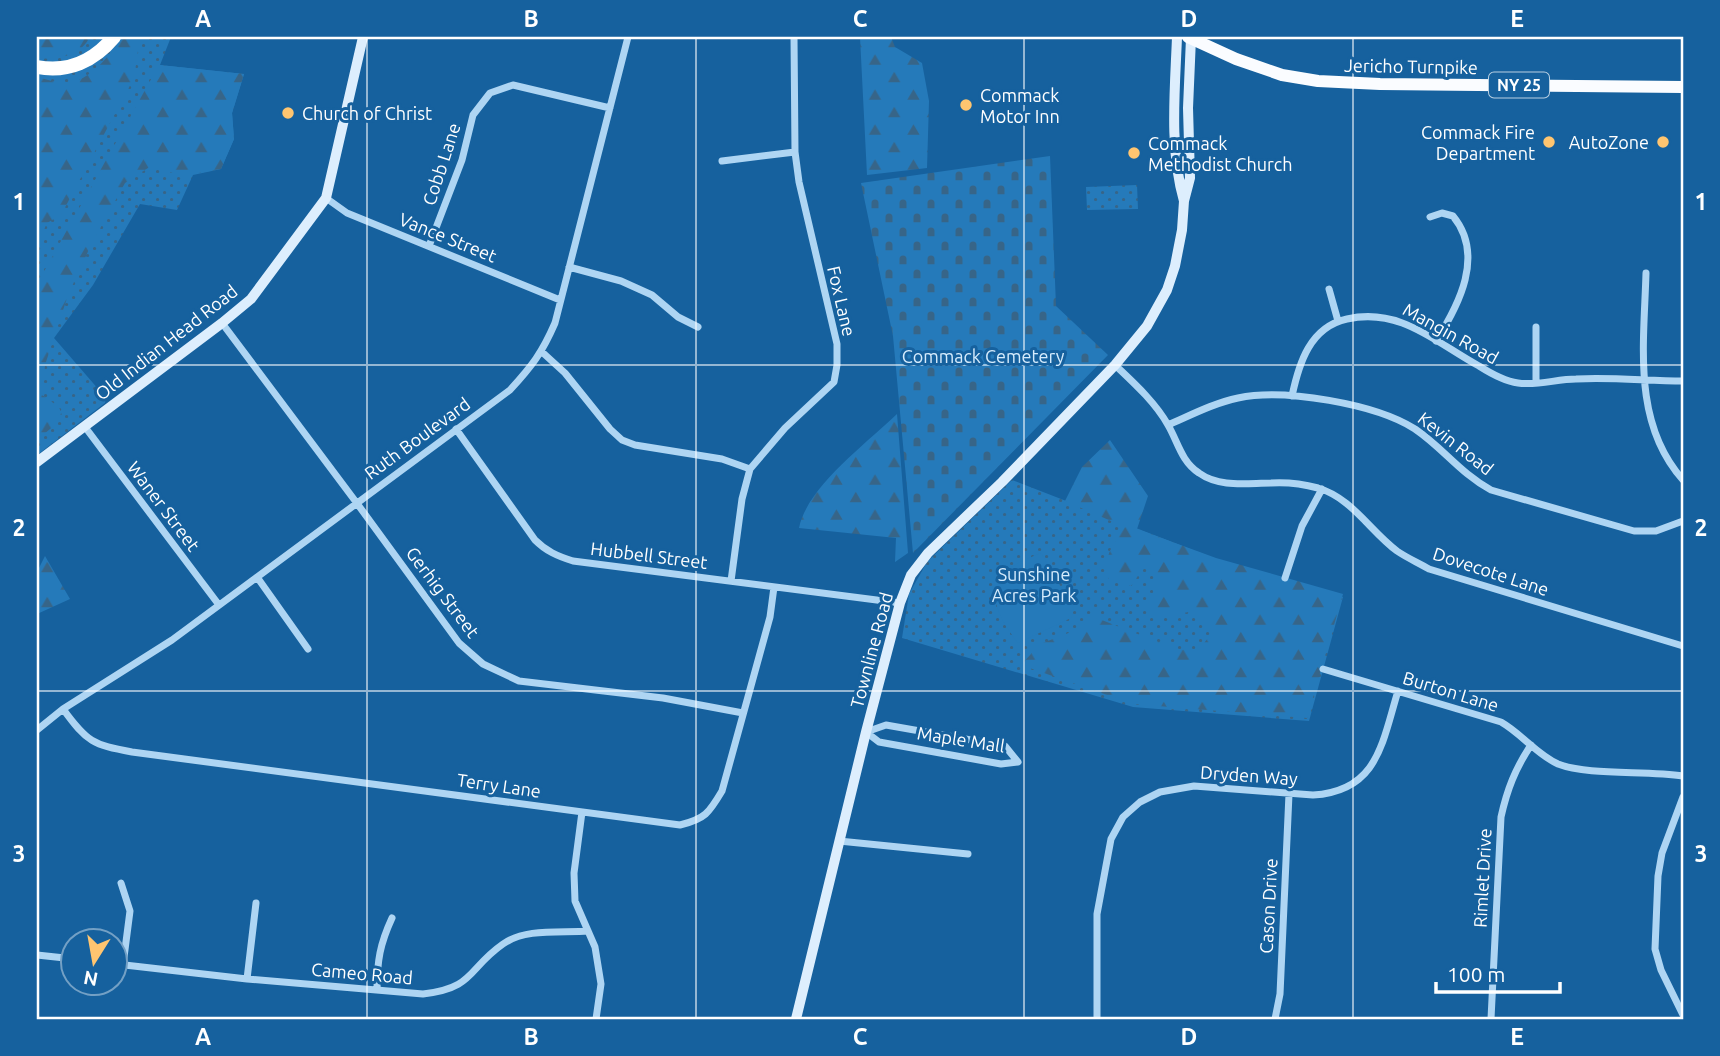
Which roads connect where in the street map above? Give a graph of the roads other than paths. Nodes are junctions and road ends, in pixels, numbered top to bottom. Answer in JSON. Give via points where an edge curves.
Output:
{"nodes":[{"id":1,"x":114,"y":37,"type":"edge"},
{"id":2,"x":363,"y":37,"type":"edge"},
{"id":3,"x":628,"y":37,"type":"edge"},
{"id":4,"x":794,"y":37,"type":"edge"},
{"id":5,"x":1177,"y":37,"type":"edge"},
{"id":6,"x":1190,"y":37,"type":"edge"},
{"id":7,"x":37,"y":67,"type":"edge"},
{"id":8,"x":1683,"y":87,"type":"edge"},
{"id":9,"x":610,"y":108,"type":"junction"},
{"id":10,"x":795,"y":152,"type":"junction"},
{"id":11,"x":723,"y":161,"type":"dead end"},
{"id":12,"x":327,"y":198,"type":"junction"},
{"id":13,"x":1184,"y":201,"type":"junction"},
{"id":14,"x":1430,"y":217,"type":"dead end"},
{"id":15,"x":429,"y":246,"type":"junction"},
{"id":16,"x":569,"y":267,"type":"junction"},
{"id":17,"x":1646,"y":272,"type":"dead end"},
{"id":18,"x":1329,"y":289,"type":"dead end"},
{"id":19,"x":560,"y":300,"type":"junction"},
{"id":20,"x":1338,"y":321,"type":"junction"},
{"id":21,"x":222,"y":323,"type":"junction"},
{"id":22,"x":698,"y":327,"type":"dead end"},
{"id":23,"x":1536,"y":327,"type":"dead end"},
{"id":24,"x":1436,"y":341,"type":"junction"},
{"id":25,"x":542,"y":352,"type":"junction"},
{"id":26,"x":1115,"y":365,"type":"junction"},
{"id":27,"x":1644,"y":380,"type":"junction"},
{"id":28,"x":1683,"y":381,"type":"edge"},
{"id":29,"x":1536,"y":383,"type":"junction"},
{"id":30,"x":1292,"y":396,"type":"junction"},
{"id":31,"x":1168,"y":425,"type":"junction"},
{"id":32,"x":85,"y":427,"type":"junction"},
{"id":33,"x":456,"y":429,"type":"junction"},
{"id":34,"x":37,"y":462,"type":"edge"},
{"id":35,"x":750,"y":469,"type":"junction"},
{"id":36,"x":1683,"y":480,"type":"edge"},
{"id":37,"x":1321,"y":489,"type":"junction"},
{"id":38,"x":356,"y":502,"type":"junction"},
{"id":39,"x":1683,"y":521,"type":"edge"},
{"id":40,"x":257,"y":577,"type":"junction"},
{"id":41,"x":1285,"y":578,"type":"dead end"},
{"id":42,"x":731,"y":581,"type":"junction"},
{"id":43,"x":774,"y":587,"type":"junction"},
{"id":44,"x":900,"y":603,"type":"junction"},
{"id":45,"x":219,"y":604,"type":"junction"},
{"id":46,"x":1683,"y":646,"type":"edge"},
{"id":47,"x":308,"y":649,"type":"dead end"},
{"id":48,"x":1323,"y":669,"type":"dead end"},
{"id":49,"x":1398,"y":691,"type":"junction"},
{"id":50,"x":64,"y":709,"type":"junction"},
{"id":51,"x":743,"y":713,"type":"junction"},
{"id":52,"x":37,"y":730,"type":"edge"},
{"id":53,"x":866,"y":732,"type":"junction"},
{"id":54,"x":1531,"y":746,"type":"junction"},
{"id":55,"x":1683,"y":776,"type":"edge"},
{"id":56,"x":1289,"y":794,"type":"junction"},
{"id":57,"x":1683,"y":797,"type":"edge"},
{"id":58,"x":582,"y":812,"type":"junction"},
{"id":59,"x":839,"y":841,"type":"junction"},
{"id":60,"x":968,"y":854,"type":"dead end"},
{"id":61,"x":121,"y":883,"type":"dead end"},
{"id":62,"x":256,"y":904,"type":"dead end"},
{"id":63,"x":392,"y":918,"type":"dead end"},
{"id":64,"x":127,"y":926,"type":"edge"},
{"id":65,"x":588,"y":931,"type":"junction"},
{"id":66,"x":37,"y":955,"type":"edge"},
{"id":67,"x":60,"y":957,"type":"edge"},
{"id":68,"x":130,"y":965,"type":"edge"},
{"id":69,"x":247,"y":979,"type":"junction"},
{"id":70,"x":377,"y":990,"type":"junction"},
{"id":71,"x":1680,"y":998,"type":"edge"},
{"id":72,"x":1683,"y":1015,"type":"edge"},
{"id":73,"x":596,"y":1019,"type":"edge"},
{"id":74,"x":796,"y":1019,"type":"edge"},
{"id":75,"x":1097,"y":1019,"type":"edge"},
{"id":76,"x":1275,"y":1019,"type":"edge"},
{"id":77,"x":1491,"y":1019,"type":"edge"}],
"edges":[{"from":1,"to":7,"type":"highway","via":[[84,63]]},
{"from":2,"to":12,"type":"main road","name":"Old Indian Head Road"},
{"from":3,"to":9,"type":"street","name":"Ruth Boulevard"},
{"from":4,"to":10,"type":"street","name":"Fox Lane"},
{"from":5,"to":13,"type":"main road","via":[[1175,132],[1177,178]]},
{"from":6,"to":8,"type":"main road","name":"Jericho Turnpike","number":"NY 25","via":[[1282,75],[1318,81]]},
{"from":6,"to":13,"type":"main road","via":[[1190,178]]},
{"from":9,"to":15,"type":"street","name":"Cobb Lane","via":[[513,85],[491,93],[473,115],[462,160]]},
{"from":9,"to":16,"type":"street","name":"Ruth Boulevard"},
{"from":10,"to":11,"type":"street"},
{"from":10,"to":35,"type":"street","name":"Fox Lane","via":[[807,225],[837,344],[837,365],[834,383],[785,428]]},
{"from":12,"to":15,"type":"street","name":"Vance Street","via":[[347,213]]},
{"from":12,"to":21,"type":"main road","name":"Old Indian Head Road","via":[[251,299]]},
{"from":13,"to":26,"type":"main road","name":"Townline Road","via":[[1167,290],[1147,327]]},
{"from":14,"to":24,"type":"street","via":[[1442,213],[1461,225],[1467,262],[1461,296]]},
{"from":15,"to":19,"type":"street","name":"Vance Street"},
{"from":16,"to":19,"type":"street","name":"Ruth Boulevard"},
{"from":16,"to":22,"type":"street","via":[[652,295]]},
{"from":17,"to":27,"type":"street"},
{"from":18,"to":20,"type":"street"},
{"from":19,"to":25,"type":"street","name":"Ruth Boulevard"},
{"from":20,"to":24,"type":"street","name":"Mangin Road","via":[[1380,315]]},
{"from":20,"to":30,"type":"street","name":"Mangin Road","via":[[1310,344]]},
{"from":21,"to":32,"type":"main road","name":"Old Indian Head Road"},
{"from":21,"to":38,"type":"street","name":"Gerhig Street"},
{"from":23,"to":29,"type":"street"},
{"from":24,"to":29,"type":"street","name":"Mangin Road","via":[[1494,375],[1516,383]]},
{"from":25,"to":33,"type":"street","name":"Ruth Boulevard","via":[[510,390]]},
{"from":25,"to":35,"type":"street","via":[[622,440],[722,458]]},
{"from":26,"to":31,"type":"street","name":"Dovecote Lane"},
{"from":26,"to":44,"type":"main road","name":"Townline Road","via":[[928,553],[911,575]]},
{"from":27,"to":28,"type":"street","name":"Mangin Road"},
{"from":27,"to":29,"type":"street","name":"Mangin Road"},
{"from":27,"to":36,"type":"street","via":[[1655,435]]},
{"from":30,"to":31,"type":"street","name":"Kevin Road","via":[[1237,398]]},
{"from":30,"to":39,"type":"street","name":"Kevin Road","via":[[1356,406],[1400,420],[1491,490],[1634,531],[1656,531]]},
{"from":31,"to":37,"type":"street","name":"Dovecote Lane","via":[[1189,464],[1213,481],[1283,482]]},
{"from":32,"to":34,"type":"main road","name":"Old Indian Head Road"},
{"from":32,"to":45,"type":"street","name":"Waner Street"},
{"from":33,"to":38,"type":"street","name":"Ruth Boulevard"},
{"from":33,"to":42,"type":"street","name":"Hubbell Street","via":[[535,540],[557,556]]},
{"from":35,"to":42,"type":"street","name":"Fox Lane"},
{"from":37,"to":41,"type":"street","via":[[1302,526]]},
{"from":37,"to":46,"type":"street","name":"Dovecote Lane","via":[[1351,507],[1397,550],[1429,569]]},
{"from":38,"to":40,"type":"street","name":"Ruth Boulevard"},
{"from":38,"to":51,"type":"street","name":"Gerhig Street","via":[[459,643],[483,664],[519,681],[663,698]]},
{"from":40,"to":45,"type":"street","name":"Ruth Boulevard"},
{"from":40,"to":47,"type":"street"},
{"from":42,"to":43,"type":"street","name":"Hubbell Street"},
{"from":43,"to":44,"type":"street","name":"Hubbell Street"},
{"from":43,"to":51,"type":"street","name":"Terry Lane"},
{"from":44,"to":53,"type":"main road","name":"Townline Road"},
{"from":45,"to":50,"type":"street","name":"Ruth Boulevard"},
{"from":48,"to":49,"type":"street","name":"Burton Lane"},
{"from":49,"to":54,"type":"street","name":"Burton Lane","via":[[1501,722]]},
{"from":49,"to":56,"type":"street","name":"Dryden Way","via":[[1381,745],[1358,782],[1331,794]]},
{"from":50,"to":52,"type":"street","name":"Ruth Boulevard"},
{"from":50,"to":58,"type":"street","name":"Terry Lane","via":[[89,740],[122,751]]},
{"from":51,"to":58,"type":"street","name":"Terry Lane","via":[[722,791],[699,820],[680,825]]},
{"from":53,"to":53,"type":"street","name":"Maple Mall","via":[[879,742],[1001,764],[1018,762],[1005,746],[886,725]]},
{"from":53,"to":59,"type":"main road","name":"Townline Road"},
{"from":54,"to":55,"type":"street","name":"Burton Lane","via":[[1560,765],[1578,769]]},
{"from":54,"to":77,"type":"street","name":"Rimlet Drive","via":[[1506,791],[1501,817]]},
{"from":56,"to":75,"type":"street","name":"Dryden Way","via":[[1175,788],[1140,802],[1123,817],[1111,839],[1097,914]]},
{"from":56,"to":76,"type":"street","name":"Cason Drive"},
{"from":57,"to":71,"type":"street","via":[[1662,853],[1655,949],[1661,971]]},
{"from":58,"to":65,"type":"street","via":[[575,901]]},
{"from":59,"to":60,"type":"street"},
{"from":59,"to":74,"type":"main road","name":"Townline Road"},
{"from":61,"to":64,"type":"street","via":[[130,911]]},
{"from":62,"to":69,"type":"street"},
{"from":63,"to":70,"type":"street","via":[[377,962]]},
{"from":65,"to":70,"type":"street","name":"Cameo Road","via":[[526,935],[504,943],[466,981],[444,992]]},
{"from":65,"to":73,"type":"street","via":[[601,984]]},
{"from":66,"to":67,"type":"street"},
{"from":68,"to":69,"type":"street","name":"Cameo Road"},
{"from":69,"to":70,"type":"street","name":"Cameo Road"},
{"from":71,"to":72,"type":"street"}]}
